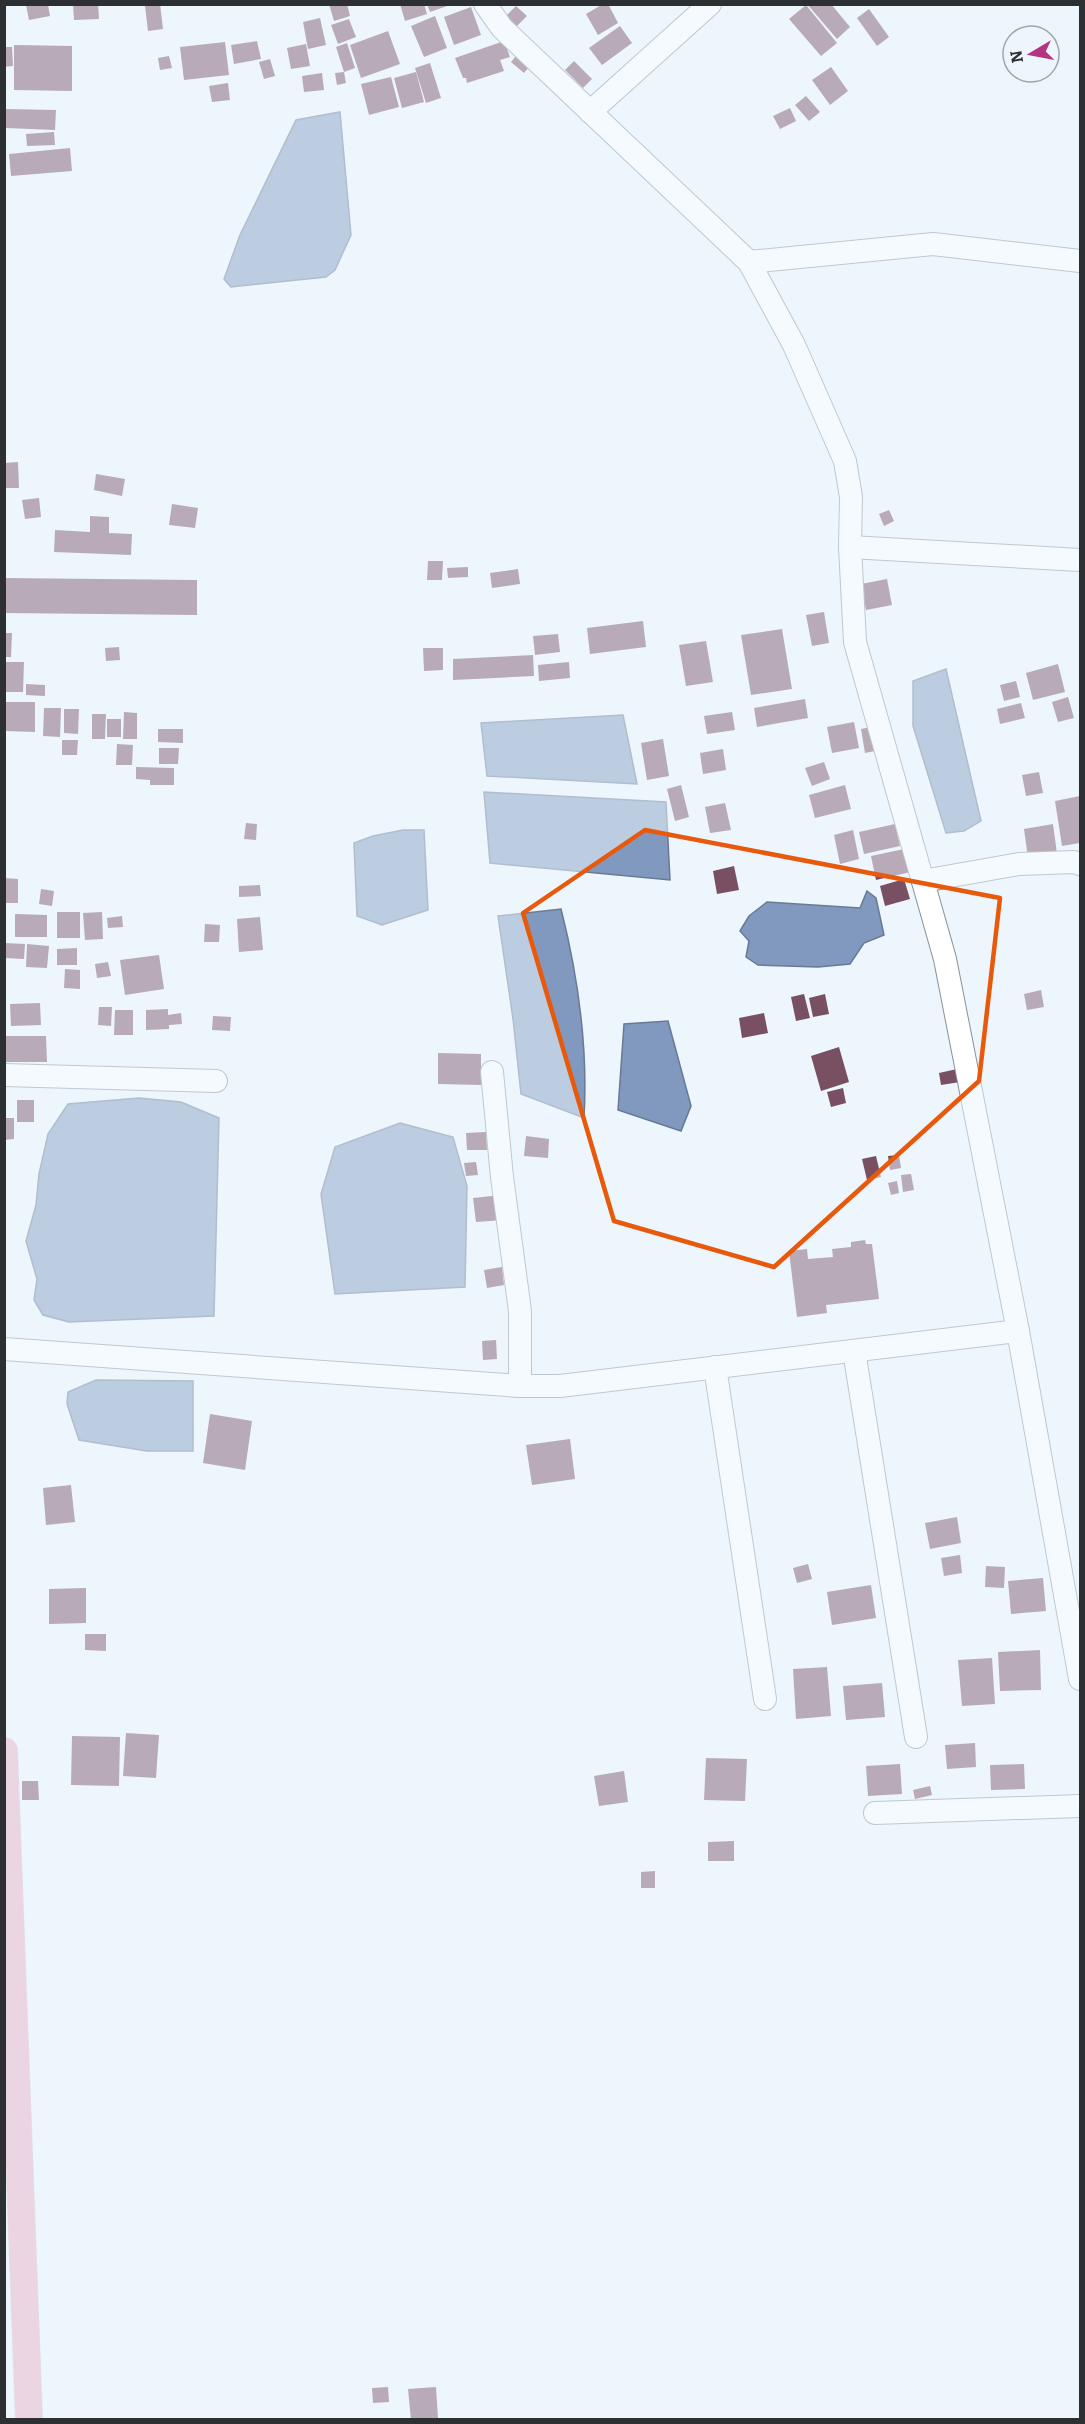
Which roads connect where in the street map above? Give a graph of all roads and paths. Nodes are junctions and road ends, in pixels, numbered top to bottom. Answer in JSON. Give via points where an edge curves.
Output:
{"nodes":[{"id":1,"x":485,"y":4,"type":"edge"},
{"id":2,"x":710,"y":4,"type":"edge"},
{"id":3,"x":590,"y":112,"type":"junction"},
{"id":4,"x":1080,"y":261,"type":"edge"},
{"id":5,"x":749,"y":262,"type":"junction"},
{"id":6,"x":850,"y":547,"type":"junction"},
{"id":7,"x":1080,"y":560,"type":"edge"},
{"id":8,"x":1080,"y":864,"type":"edge"},
{"id":9,"x":923,"y":881,"type":"junction"},
{"id":10,"x":492,"y":1072,"type":"dead end"},
{"id":11,"x":4,"y":1075,"type":"edge"},
{"id":12,"x":216,"y":1081,"type":"dead end"},
{"id":13,"x":1018,"y":1331,"type":"junction"},
{"id":14,"x":4,"y":1349,"type":"edge"},
{"id":15,"x":854,"y":1351,"type":"junction"},
{"id":16,"x":715,"y":1367,"type":"junction"},
{"id":17,"x":520,"y":1386,"type":"junction"},
{"id":18,"x":1080,"y":1679,"type":"edge"},
{"id":19,"x":765,"y":1699,"type":"dead end"},
{"id":20,"x":916,"y":1737,"type":"dead end"},
{"id":21,"x":4,"y":1751,"type":"edge"},
{"id":22,"x":1080,"y":1806,"type":"edge"},
{"id":23,"x":875,"y":1813,"type":"dead end"},
{"id":24,"x":29,"y":2420,"type":"edge"}],
"edges":[{"from":1,"to":3,"type":"street","via":[[502,28]]},
{"from":2,"to":3,"type":"street"},
{"from":3,"to":5,"type":"street"},
{"from":4,"to":5,"type":"street","via":[[933,244]]},
{"from":5,"to":6,"type":"street","via":[[794,345],[845,461],[851,497]]},
{"from":6,"to":7,"type":"street"},
{"from":6,"to":9,"type":"street","via":[[855,642]]},
{"from":8,"to":9,"type":"street","via":[[1019,864]]},
{"from":9,"to":13,"type":"street","via":[[945,959]]},
{"from":10,"to":17,"type":"street","via":[[520,1311]]},
{"from":11,"to":12,"type":"street"},
{"from":13,"to":15,"type":"street"},
{"from":13,"to":18,"type":"street"},
{"from":14,"to":17,"type":"street"},
{"from":15,"to":16,"type":"street"},
{"from":15,"to":20,"type":"street"},
{"from":16,"to":17,"type":"street","via":[[560,1386]]},
{"from":16,"to":19,"type":"street"},
{"from":21,"to":24,"type":"main road"},
{"from":22,"to":23,"type":"street"}]}
